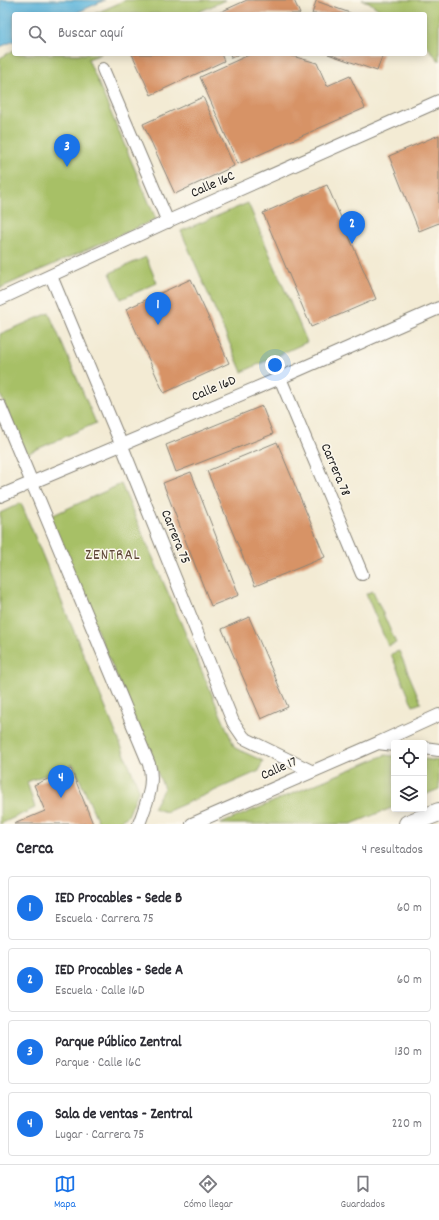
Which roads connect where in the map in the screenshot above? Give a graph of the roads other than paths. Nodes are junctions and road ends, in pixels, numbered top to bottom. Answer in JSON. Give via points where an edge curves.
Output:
{"nodes":[{"id":1,"x":103,"y":69,"type":"dead end"},
{"id":2,"x":439,"y":101,"type":"edge"},
{"id":3,"x":168,"y":222,"type":"junction"},
{"id":4,"x":51,"y":276,"type":"junction"},
{"id":5,"x":0,"y":299,"type":"edge"},
{"id":6,"x":439,"y":308,"type":"edge"},
{"id":7,"x":280,"y":378,"type":"junction"},
{"id":8,"x":0,"y":406,"type":"edge"},
{"id":9,"x":121,"y":444,"type":"junction"},
{"id":10,"x":32,"y":482,"type":"junction"},
{"id":11,"x":0,"y":496,"type":"edge"},
{"id":12,"x":362,"y":574,"type":"dead end"},
{"id":13,"x":439,"y":715,"type":"edge"},
{"id":14,"x":378,"y":743,"type":"junction"},
{"id":15,"x":391,"y":745,"type":"edge"},
{"id":16,"x":427,"y":748,"type":"edge"},
{"id":17,"x":439,"y":750,"type":"edge"},
{"id":18,"x":311,"y":771,"type":"junction"},
{"id":19,"x":439,"y":812,"type":"edge"},
{"id":20,"x":139,"y":824,"type":"edge"},
{"id":21,"x":192,"y":824,"type":"edge"},
{"id":22,"x":408,"y":824,"type":"edge"}],
"edges":[{"from":1,"to":3,"type":"street"},
{"from":2,"to":3,"type":"street","name":"Calle 16C"},
{"from":3,"to":4,"type":"street","name":"Calle 16C"},
{"from":4,"to":5,"type":"street","name":"Calle 16C"},
{"from":4,"to":9,"type":"street","name":"Carrera 75"},
{"from":6,"to":7,"type":"street","name":"Calle 16D"},
{"from":7,"to":9,"type":"street","name":"Calle 16D"},
{"from":7,"to":12,"type":"street","name":"Carrera 78"},
{"from":8,"to":10,"type":"street"},
{"from":9,"to":10,"type":"street","name":"Calle 16D"},
{"from":9,"to":18,"type":"street","name":"Carrera 75","via":[[232,722],[244,738]]},
{"from":10,"to":11,"type":"street","name":"Calle 16D"},
{"from":10,"to":20,"type":"street","via":[[149,764],[152,775],[151,787]]},
{"from":13,"to":14,"type":"street","name":"Calle 17"},
{"from":14,"to":15,"type":"street","name":"Calle 17"},
{"from":14,"to":18,"type":"street","name":"Calle 17"},
{"from":16,"to":17,"type":"street"},
{"from":18,"to":21,"type":"street","name":"Calle 17"},
{"from":19,"to":22,"type":"main road"}]}
